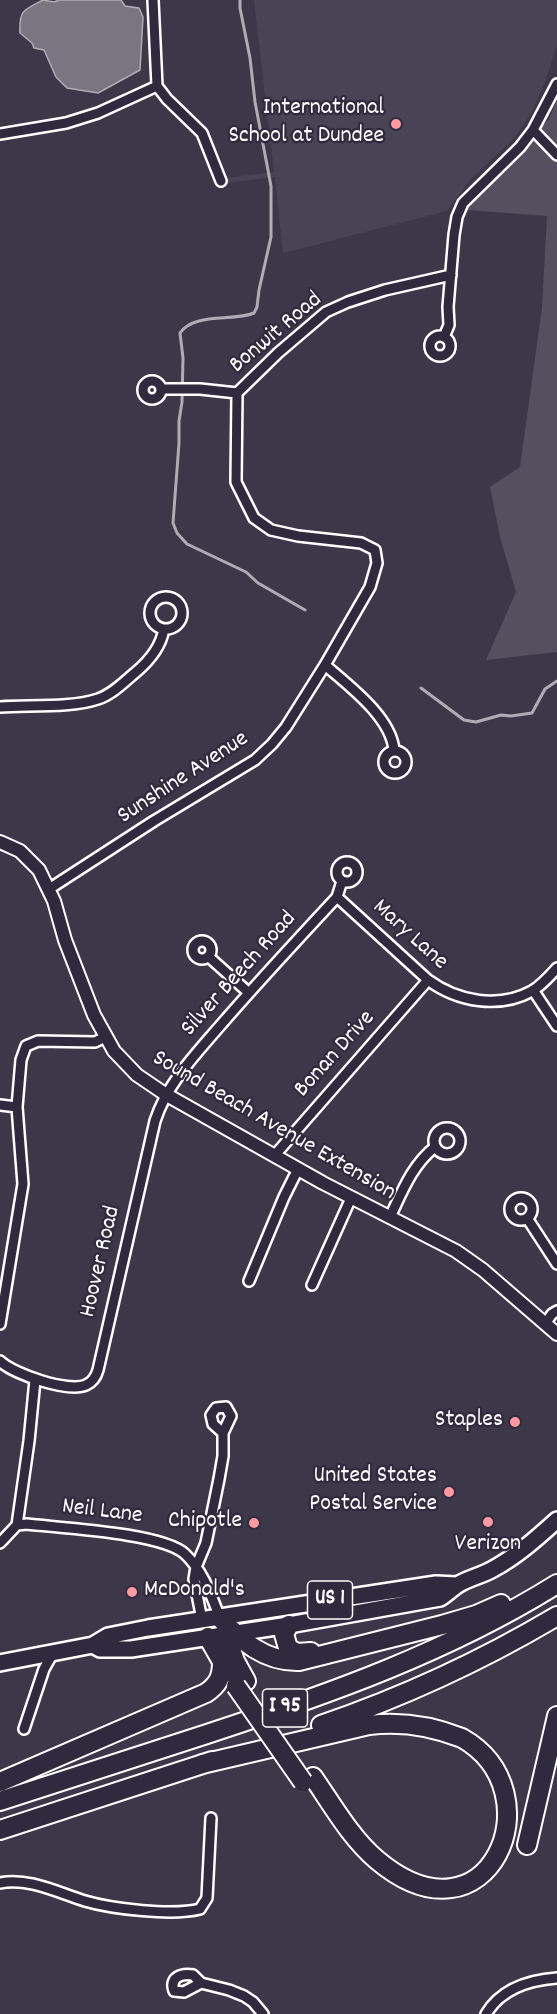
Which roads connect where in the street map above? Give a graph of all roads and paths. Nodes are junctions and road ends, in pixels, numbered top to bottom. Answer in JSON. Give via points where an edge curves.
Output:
{"nodes":[{"id":1,"x":153,"y":0,"type":"edge"},
{"id":2,"x":557,"y":84,"type":"edge"},
{"id":3,"x":157,"y":86,"type":"junction"},
{"id":4,"x":533,"y":130,"type":"junction"},
{"id":5,"x":0,"y":134,"type":"edge"},
{"id":6,"x":557,"y":155,"type":"edge"},
{"id":7,"x":221,"y":181,"type":"dead end"},
{"id":8,"x":451,"y":275,"type":"junction"},
{"id":9,"x":444,"y":337,"type":"dead end"},
{"id":10,"x":161,"y":389,"type":"dead end"},
{"id":11,"x":237,"y":393,"type":"junction"},
{"id":12,"x":375,"y":550,"type":"joint"},
{"id":13,"x":164,"y":629,"type":"dead end"},
{"id":14,"x":325,"y":665,"type":"junction"},
{"id":15,"x":0,"y":707,"type":"edge"},
{"id":16,"x":394,"y":750,"type":"dead end"},
{"id":17,"x":0,"y":842,"type":"edge"},
{"id":18,"x":342,"y":882,"type":"dead end"},
{"id":19,"x":50,"y":890,"type":"junction"},
{"id":20,"x":337,"y":897,"type":"junction"},
{"id":21,"x":209,"y":957,"type":"dead end"},
{"id":22,"x":557,"y":968,"type":"edge"},
{"id":23,"x":428,"y":980,"type":"junction"},
{"id":24,"x":533,"y":990,"type":"junction"},
{"id":25,"x":249,"y":993,"type":"junction"},
{"id":26,"x":557,"y":1026,"type":"edge"},
{"id":27,"x":105,"y":1038,"type":"junction"},
{"id":28,"x":165,"y":1094,"type":"junction"},
{"id":29,"x":0,"y":1105,"type":"edge"},
{"id":30,"x":17,"y":1107,"type":"junction"},
{"id":31,"x":435,"y":1148,"type":"dead end"},
{"id":32,"x":274,"y":1156,"type":"junction"},
{"id":33,"x":298,"y":1169,"type":"junction"},
{"id":34,"x":351,"y":1198,"type":"junction"},
{"id":35,"x":390,"y":1217,"type":"junction"},
{"id":36,"x":527,"y":1218,"type":"dead end"},
{"id":37,"x":557,"y":1264,"type":"edge"},
{"id":38,"x":249,"y":1281,"type":"dead end"},
{"id":39,"x":312,"y":1285,"type":"dead end"},
{"id":40,"x":557,"y":1311,"type":"edge"},
{"id":41,"x":0,"y":1324,"type":"edge"},
{"id":42,"x":545,"y":1324,"type":"junction"},
{"id":43,"x":557,"y":1334,"type":"edge"},
{"id":44,"x":0,"y":1361,"type":"edge"},
{"id":45,"x":35,"y":1380,"type":"junction"},
{"id":46,"x":224,"y":1433,"type":"dead end"},
{"id":47,"x":557,"y":1520,"type":"edge"},
{"id":48,"x":16,"y":1525,"type":"junction"},
{"id":49,"x":0,"y":1542,"type":"edge"},
{"id":50,"x":196,"y":1568,"type":"junction"},
{"id":51,"x":557,"y":1577,"type":"edge"},
{"id":52,"x":557,"y":1584,"type":"edge"},
{"id":53,"x":457,"y":1585,"type":"junction"},
{"id":54,"x":557,"y":1616,"type":"edge"},
{"id":55,"x":289,"y":1625,"type":"junction"},
{"id":56,"x":218,"y":1628,"type":"junction"},
{"id":57,"x":363,"y":1646,"type":"junction"},
{"id":58,"x":55,"y":1651,"type":"junction"},
{"id":59,"x":222,"y":1662,"type":"junction"},
{"id":60,"x":0,"y":1663,"type":"edge"},
{"id":61,"x":241,"y":1683,"type":"junction"},
{"id":62,"x":557,"y":1716,"type":"edge"},
{"id":63,"x":24,"y":1729,"type":"dead end"},
{"id":64,"x":202,"y":1764,"type":"junction"},
{"id":65,"x":308,"y":1779,"type":"junction"},
{"id":66,"x":0,"y":1782,"type":"edge"},
{"id":67,"x":0,"y":1801,"type":"edge"},
{"id":68,"x":212,"y":1818,"type":"dead end"},
{"id":69,"x":0,"y":1830,"type":"edge"},
{"id":70,"x":519,"y":1862,"type":"dead end"},
{"id":71,"x":0,"y":1883,"type":"edge"},
{"id":72,"x":486,"y":1891,"type":"dead end"},
{"id":73,"x":557,"y":1978,"type":"edge"},
{"id":74,"x":201,"y":1983,"type":"dead end"},
{"id":75,"x":263,"y":2014,"type":"edge"},
{"id":76,"x":486,"y":2014,"type":"edge"}],
"edges":[{"from":1,"to":3,"type":"street"},
{"from":2,"to":4,"type":"street"},
{"from":3,"to":5,"type":"street","via":[[98,114]]},
{"from":3,"to":7,"type":"street","via":[[202,133]]},
{"from":4,"to":6,"type":"street"},
{"from":4,"to":8,"type":"street","via":[[463,203],[454,235]]},
{"from":8,"to":9,"type":"street","via":[[449,325]]},
{"from":8,"to":11,"type":"street","name":"Bonwit Road","via":[[385,290],[326,312]]},
{"from":10,"to":11,"type":"street"},
{"from":11,"to":12,"type":"street","name":"Bonwit Road","via":[[236,482],[254,518],[271,530],[361,543]]},
{"from":12,"to":14,"type":"street","name":"Sunshine Avenue","via":[[378,560],[370,587]]},
{"from":13,"to":15,"type":"street","via":[[153,654],[100,699]]},
{"from":14,"to":16,"type":"street","via":[[379,717],[392,736]]},
{"from":14,"to":19,"type":"street","name":"Sunshine Avenue","via":[[286,727],[255,760]]},
{"from":17,"to":19,"type":"street","name":"Sound Beach Avenue Extension","via":[[31,861]]},
{"from":18,"to":20,"type":"street","name":"Silver Beech Road"},
{"from":19,"to":27,"type":"street","name":"Sound Beach Avenue Extension","via":[[74,967]]},
{"from":20,"to":23,"type":"street","name":"Mary Lane"},
{"from":20,"to":25,"type":"street","name":"Silver Beech Road"},
{"from":21,"to":25,"type":"street"},
{"from":22,"to":24,"type":"street","name":"Mary Lane"},
{"from":23,"to":24,"type":"street","name":"Mary Lane","via":[[480,1001],[505,1000]]},
{"from":23,"to":32,"type":"street","name":"Bonan Drive"},
{"from":24,"to":26,"type":"street"},
{"from":25,"to":28,"type":"street","name":"Silver Beech Road"},
{"from":27,"to":28,"type":"street","name":"Sound Beach Avenue Extension","via":[[128,1067]]},
{"from":27,"to":30,"type":"street","via":[[95,1042],[38,1041],[26,1046]]},
{"from":28,"to":32,"type":"street","name":"Sound Beach Avenue Extension"},
{"from":28,"to":45,"type":"street","name":"Hoover Road","via":[[155,1121],[96,1375],[89,1384],[78,1387]]},
{"from":29,"to":30,"type":"street"},
{"from":30,"to":41,"type":"street","via":[[23,1184]]},
{"from":31,"to":35,"type":"street","via":[[416,1167]]},
{"from":32,"to":33,"type":"street","name":"Sound Beach Avenue Extension"},
{"from":33,"to":34,"type":"street","name":"Sound Beach Avenue Extension"},
{"from":33,"to":38,"type":"street"},
{"from":34,"to":35,"type":"street","name":"Sound Beach Avenue Extension"},
{"from":34,"to":39,"type":"street"},
{"from":35,"to":42,"type":"street","name":"Sound Beach Avenue Extension","via":[[464,1256]]},
{"from":36,"to":37,"type":"street"},
{"from":40,"to":42,"type":"street"},
{"from":42,"to":43,"type":"street","name":"Sound Beach Avenue Extension"},
{"from":44,"to":45,"type":"street","name":"Hoover Road"},
{"from":45,"to":48,"type":"street"},
{"from":46,"to":50,"type":"street","via":[[206,1544]]},
{"from":47,"to":53,"type":"main road","number":"US 1","via":[[507,1561]]},
{"from":48,"to":49,"type":"street"},
{"from":48,"to":50,"type":"street","name":"Neil Lane","via":[[157,1541],[177,1548]]},
{"from":50,"to":56,"type":"street","name":"Neil Lane","via":[[203,1576]]},
{"from":50,"to":56,"type":"street","via":[[194,1579]]},
{"from":51,"to":57,"type":"highway","via":[[476,1615]]},
{"from":52,"to":67,"type":"highway","number":"I 95","via":[[462,1636],[361,1681]]},
{"from":53,"to":55,"type":"main road","number":"US 1","via":[[451,1592],[428,1601]]},
{"from":53,"to":56,"type":"main road","number":"US 1","via":[[436,1584]]},
{"from":54,"to":64,"type":"highway","number":"I 95","via":[[390,1700]]},
{"from":55,"to":56,"type":"main road","number":"US 1"},
{"from":55,"to":57,"type":"highway","via":[[285,1642],[297,1653]]},
{"from":56,"to":57,"type":"highway","via":[[275,1659],[290,1661]]},
{"from":56,"to":58,"type":"main road","number":"US 1","via":[[130,1649],[100,1649],[93,1645]]},
{"from":56,"to":59,"type":"highway"},
{"from":56,"to":61,"type":"highway"},
{"from":58,"to":60,"type":"main road","number":"US 1"},
{"from":58,"to":63,"type":"street","via":[[44,1669]]},
{"from":59,"to":61,"type":"highway"},
{"from":59,"to":66,"type":"highway","via":[[218,1683],[206,1693]]},
{"from":61,"to":65,"type":"highway"},
{"from":62,"to":70,"type":"highway","via":[[529,1842]]},
{"from":64,"to":65,"type":"highway","via":[[369,1725],[395,1723],[432,1728],[473,1744],[505,1771],[520,1806],[518,1839],[503,1864],[482,1881],[453,1888],[423,1885],[396,1873],[369,1853]]},
{"from":64,"to":69,"type":"highway","number":"I 95"},
{"from":65,"to":72,"type":"highway","via":[[355,1854],[390,1883],[410,1893],[442,1900]]},
{"from":68,"to":71,"type":"street","via":[[207,1898],[200,1909],[102,1905],[25,1882]]},
{"from":73,"to":76,"type":"street","via":[[519,1986],[499,1998]]},
{"from":74,"to":75,"type":"street","via":[[244,1996]]}]}
